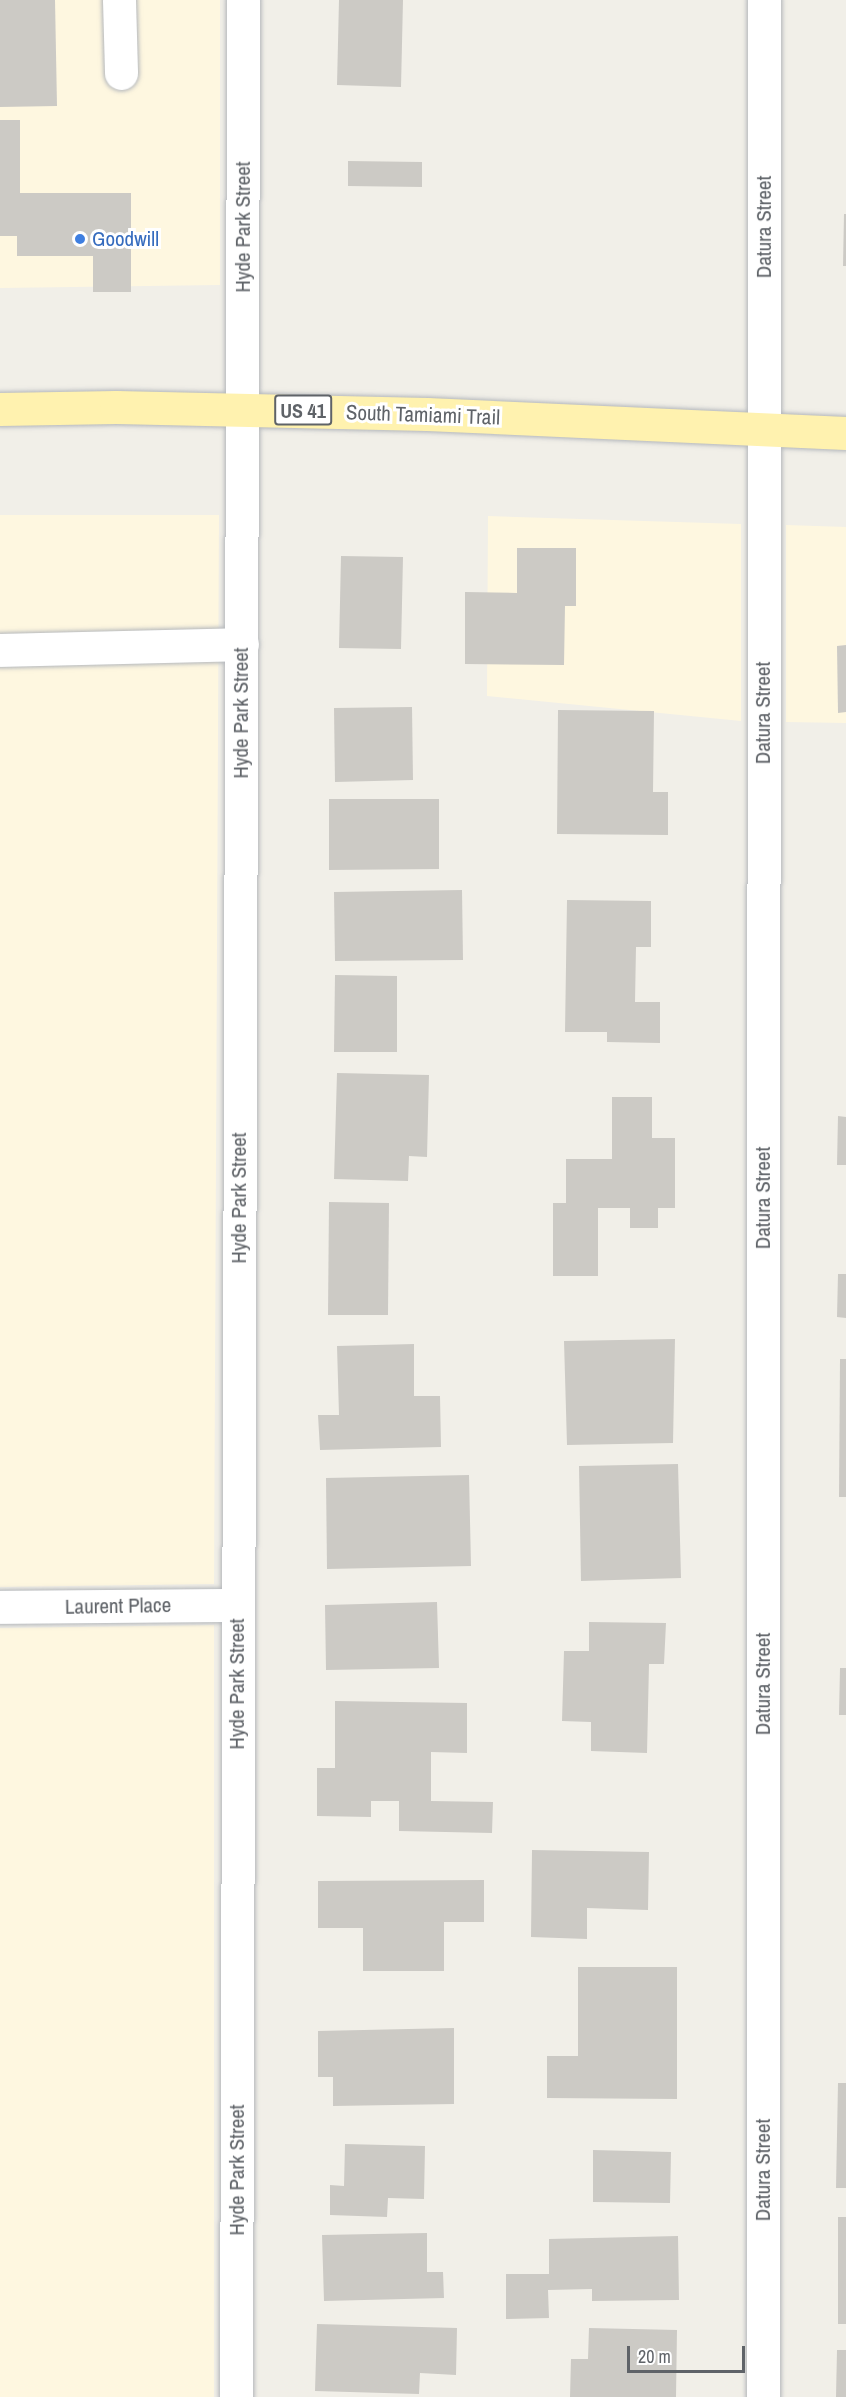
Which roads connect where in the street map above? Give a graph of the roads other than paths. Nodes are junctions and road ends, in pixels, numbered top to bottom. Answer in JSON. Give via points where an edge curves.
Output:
{"nodes":[{"id":1,"x":120,"y":0,"type":"edge"},
{"id":2,"x":243,"y":0,"type":"edge"},
{"id":3,"x":764,"y":0,"type":"edge"},
{"id":4,"x":121,"y":73,"type":"dead end"},
{"id":5,"x":0,"y":409,"type":"edge"},
{"id":6,"x":243,"y":409,"type":"junction"},
{"id":7,"x":764,"y":429,"type":"junction"},
{"id":8,"x":846,"y":433,"type":"edge"},
{"id":9,"x":242,"y":644,"type":"junction"},
{"id":10,"x":0,"y":650,"type":"edge"},
{"id":11,"x":237,"y":1605,"type":"junction"},
{"id":12,"x":0,"y":1607,"type":"edge"},
{"id":13,"x":236,"y":2397,"type":"edge"},
{"id":14,"x":763,"y":2397,"type":"edge"}],
"edges":[{"from":1,"to":4,"type":"street"},
{"from":2,"to":6,"type":"street","name":"Hyde Park Street"},
{"from":3,"to":7,"type":"street","name":"Datura Street"},
{"from":5,"to":6,"type":"main road","name":"South Tamiami Trail","number":"US 41"},
{"from":6,"to":7,"type":"main road","name":"South Tamiami Trail","number":"US 41"},
{"from":6,"to":9,"type":"street","name":"Hyde Park Street"},
{"from":7,"to":8,"type":"main road","name":"South Tamiami Trail"},
{"from":7,"to":14,"type":"street","name":"Datura Street"},
{"from":9,"to":10,"type":"street"},
{"from":9,"to":11,"type":"street","name":"Hyde Park Street"},
{"from":11,"to":12,"type":"street","name":"Laurent Place"},
{"from":11,"to":13,"type":"street","name":"Hyde Park Street"}]}
